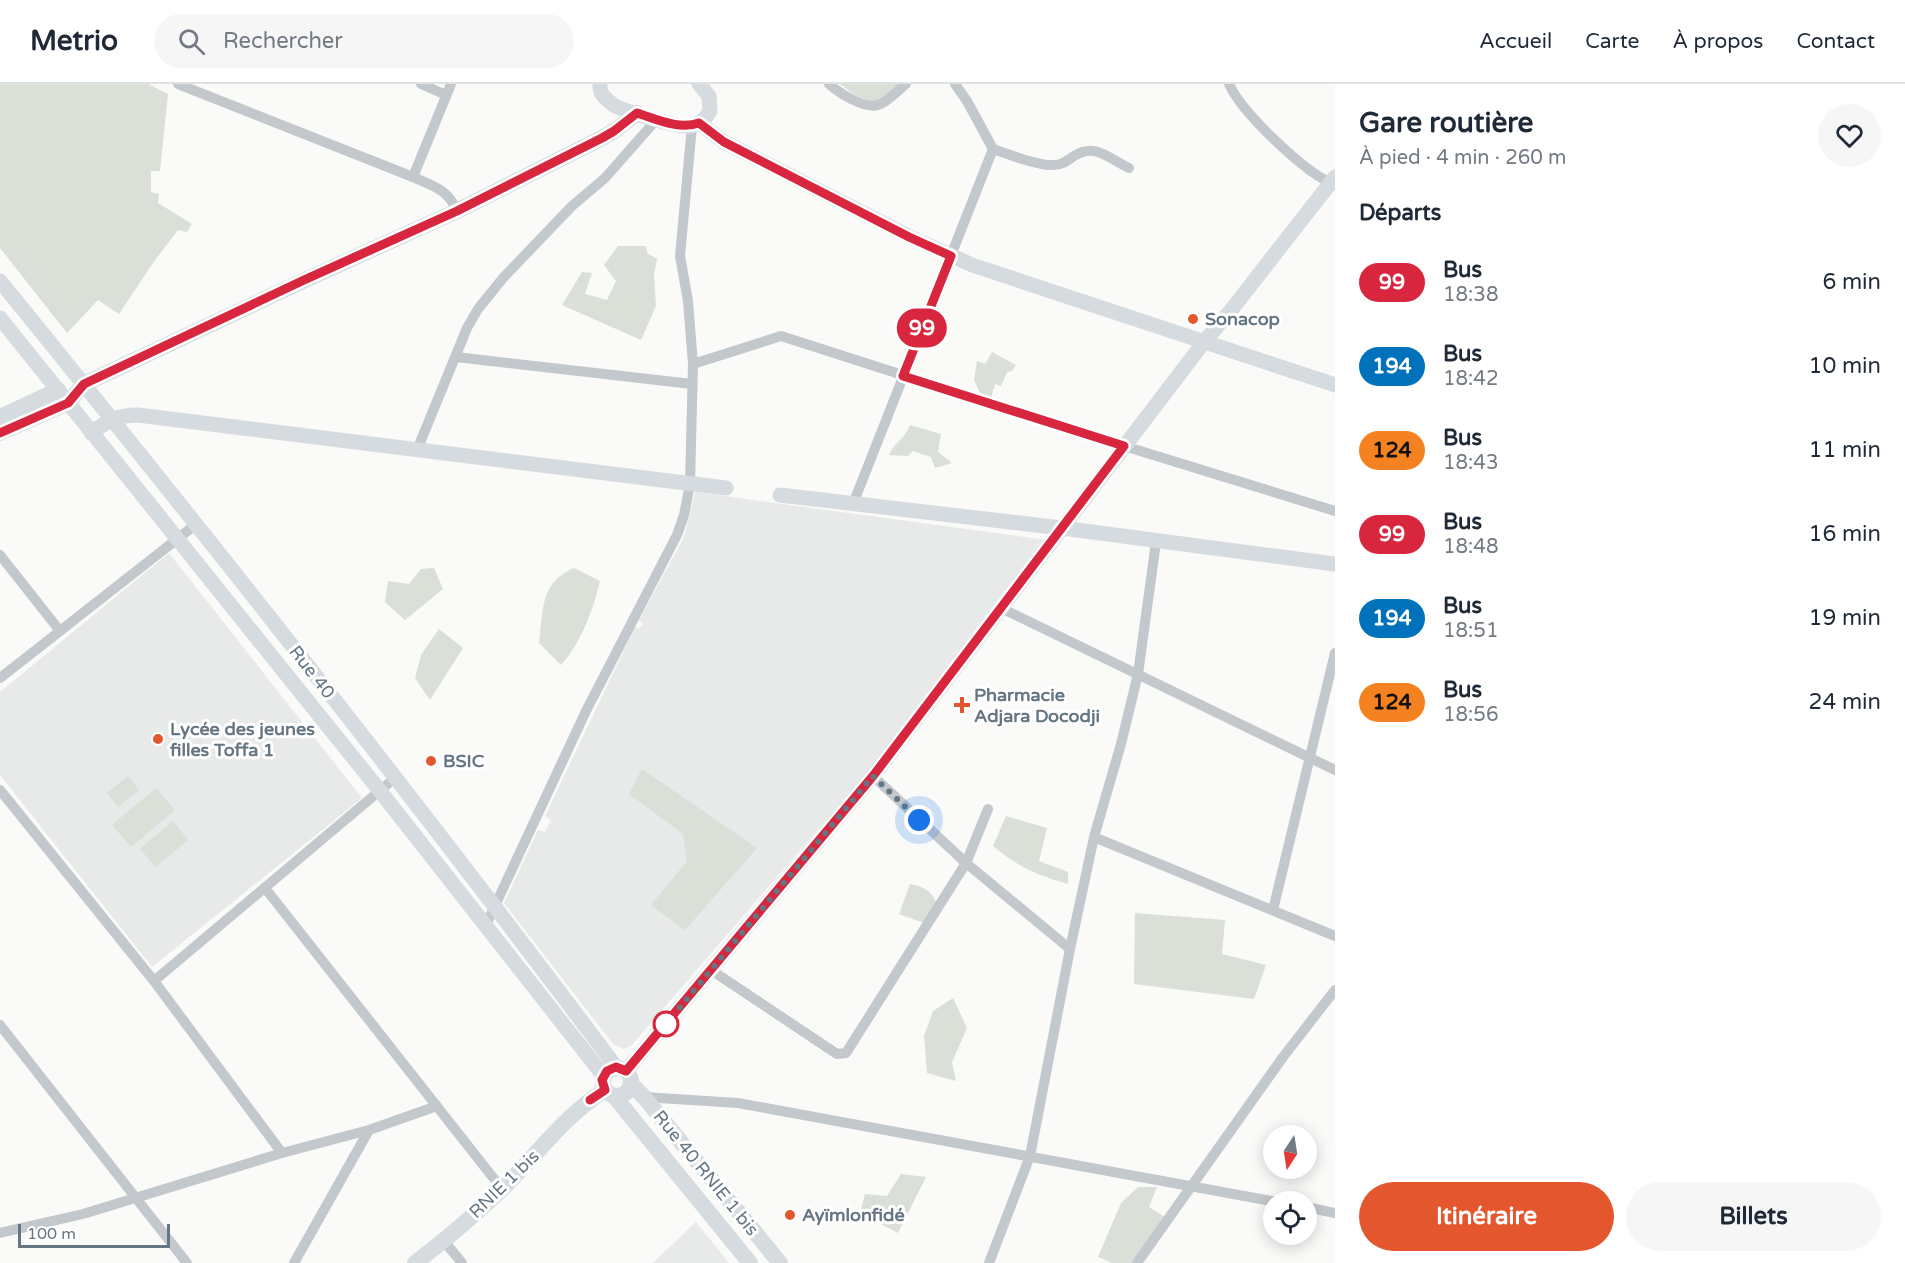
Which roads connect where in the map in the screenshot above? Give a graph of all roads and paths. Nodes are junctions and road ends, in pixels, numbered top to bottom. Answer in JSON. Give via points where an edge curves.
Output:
{"nodes":[{"id":1,"x":178,"y":84,"type":"edge"},
{"id":2,"x":421,"y":84,"type":"edge"},
{"id":3,"x":451,"y":84,"type":"edge"},
{"id":4,"x":699,"y":84,"type":"edge"},
{"id":5,"x":829,"y":84,"type":"edge"},
{"id":6,"x":906,"y":84,"type":"edge"},
{"id":7,"x":955,"y":84,"type":"edge"},
{"id":8,"x":1229,"y":84,"type":"edge"},
{"id":9,"x":598,"y":85,"type":"edge"},
{"id":10,"x":446,"y":95,"type":"junction"},
{"id":11,"x":637,"y":113,"type":"junction"},
{"id":12,"x":657,"y":119,"type":"junction"},
{"id":13,"x":696,"y":124,"type":"junction"},
{"id":14,"x":993,"y":149,"type":"junction"},
{"id":15,"x":1129,"y":168,"type":"dead end"},
{"id":16,"x":413,"y":177,"type":"junction"},
{"id":17,"x":1334,"y":182,"type":"edge"},
{"id":18,"x":457,"y":211,"type":"junction"},
{"id":19,"x":951,"y":256,"type":"junction"},
{"id":20,"x":0,"y":281,"type":"edge"},
{"id":21,"x":0,"y":318,"type":"edge"},
{"id":22,"x":1204,"y":342,"type":"junction"},
{"id":23,"x":456,"y":357,"type":"junction"},
{"id":24,"x":693,"y":364,"type":"junction"},
{"id":25,"x":903,"y":376,"type":"junction"},
{"id":26,"x":84,"y":384,"type":"junction"},
{"id":27,"x":692,"y":384,"type":"junction"},
{"id":28,"x":1335,"y":385,"type":"edge"},
{"id":29,"x":63,"y":397,"type":"junction"},
{"id":30,"x":0,"y":417,"type":"edge"},
{"id":31,"x":110,"y":419,"type":"junction"},
{"id":32,"x":0,"y":433,"type":"edge"},
{"id":33,"x":91,"y":433,"type":"junction"},
{"id":34,"x":1124,"y":446,"type":"junction"},
{"id":35,"x":417,"y":450,"type":"junction"},
{"id":36,"x":690,"y":484,"type":"junction"},
{"id":37,"x":726,"y":488,"type":"dead end"},
{"id":38,"x":780,"y":495,"type":"dead end"},
{"id":39,"x":853,"y":504,"type":"junction"},
{"id":40,"x":1335,"y":511,"type":"edge"},
{"id":41,"x":195,"y":525,"type":"junction"},
{"id":42,"x":1062,"y":528,"type":"junction"},
{"id":43,"x":177,"y":539,"type":"junction"},
{"id":44,"x":1155,"y":542,"type":"junction"},
{"id":45,"x":0,"y":555,"type":"edge"},
{"id":46,"x":1335,"y":564,"type":"edge"},
{"id":47,"x":1001,"y":608,"type":"junction"},
{"id":48,"x":60,"y":631,"type":"junction"},
{"id":49,"x":1335,"y":653,"type":"edge"},
{"id":50,"x":1333,"y":673,"type":"edge"},
{"id":51,"x":1138,"y":674,"type":"junction"},
{"id":52,"x":0,"y":678,"type":"edge"},
{"id":53,"x":1309,"y":757,"type":"junction"},
{"id":54,"x":1335,"y":770,"type":"edge"},
{"id":55,"x":873,"y":776,"type":"junction"},
{"id":56,"x":396,"y":777,"type":"junction"},
{"id":57,"x":0,"y":790,"type":"edge"},
{"id":58,"x":380,"y":791,"type":"junction"},
{"id":59,"x":988,"y":809,"type":"dead end"},
{"id":60,"x":1094,"y":837,"type":"junction"},
{"id":61,"x":966,"y":863,"type":"junction"},
{"id":62,"x":265,"y":888,"type":"junction"},
{"id":63,"x":495,"y":906,"type":"junction"},
{"id":64,"x":1273,"y":910,"type":"junction"},
{"id":65,"x":485,"y":927,"type":"junction"},
{"id":66,"x":1335,"y":936,"type":"edge"},
{"id":67,"x":1070,"y":948,"type":"junction"},
{"id":68,"x":711,"y":970,"type":"junction"},
{"id":69,"x":154,"y":981,"type":"junction"},
{"id":70,"x":1335,"y":990,"type":"edge"},
{"id":71,"x":0,"y":1024,"type":"edge"},
{"id":72,"x":616,"y":1081,"type":"junction"},
{"id":73,"x":644,"y":1097,"type":"junction"},
{"id":74,"x":437,"y":1106,"type":"junction"},
{"id":75,"x":369,"y":1130,"type":"junction"},
{"id":76,"x":282,"y":1154,"type":"junction"},
{"id":77,"x":1030,"y":1156,"type":"junction"},
{"id":78,"x":1192,"y":1185,"type":"junction"},
{"id":79,"x":502,"y":1189,"type":"junction"},
{"id":80,"x":136,"y":1198,"type":"junction"},
{"id":81,"x":1263,"y":1199,"type":"edge"},
{"id":82,"x":1317,"y":1209,"type":"edge"},
{"id":83,"x":1335,"y":1213,"type":"edge"},
{"id":84,"x":0,"y":1233,"type":"edge"},
{"id":85,"x":444,"y":1241,"type":"junction"},
{"id":86,"x":187,"y":1263,"type":"edge"},
{"id":87,"x":294,"y":1263,"type":"edge"},
{"id":88,"x":415,"y":1263,"type":"edge"},
{"id":89,"x":462,"y":1263,"type":"edge"},
{"id":90,"x":750,"y":1263,"type":"edge"},
{"id":91,"x":780,"y":1263,"type":"edge"},
{"id":92,"x":989,"y":1263,"type":"edge"},
{"id":93,"x":1137,"y":1263,"type":"edge"}],
"edges":[{"from":1,"to":16,"type":"street"},
{"from":2,"to":10,"type":"street"},
{"from":3,"to":10,"type":"street"},
{"from":4,"to":13,"type":"main road","via":[[711,104],[706,118]]},
{"from":5,"to":6,"type":"street","via":[[871,105],[879,104]]},
{"from":7,"to":14,"type":"street"},
{"from":8,"to":17,"type":"street","via":[[1240,104],[1273,141]]},
{"from":9,"to":11,"type":"main road","via":[[607,100]]},
{"from":10,"to":16,"type":"street"},
{"from":11,"to":12,"type":"main road"},
{"from":11,"to":18,"type":"main road","via":[[602,138]]},
{"from":12,"to":13,"type":"main road"},
{"from":12,"to":23,"type":"street","via":[[605,178],[572,206],[503,278],[472,317]]},
{"from":13,"to":19,"type":"main road","via":[[724,142]]},
{"from":13,"to":24,"type":"street","via":[[680,256]]},
{"from":14,"to":15,"type":"street","via":[[1050,165],[1066,162],[1082,150],[1093,151],[1105,153]]},
{"from":14,"to":19,"type":"street"},
{"from":16,"to":18,"type":"street","via":[[446,193]]},
{"from":17,"to":22,"type":"main road"},
{"from":18,"to":26,"type":"main road"},
{"from":19,"to":22,"type":"main road"},
{"from":19,"to":25,"type":"street"},
{"from":20,"to":26,"type":"main road","name":"Rue 40"},
{"from":21,"to":29,"type":"main road","name":"Rue 40"},
{"from":22,"to":28,"type":"main road"},
{"from":22,"to":34,"type":"main road"},
{"from":23,"to":27,"type":"street"},
{"from":23,"to":35,"type":"street"},
{"from":24,"to":25,"type":"street","via":[[781,336]]},
{"from":24,"to":27,"type":"street"},
{"from":25,"to":34,"type":"street"},
{"from":25,"to":39,"type":"street"},
{"from":26,"to":29,"type":"main road"},
{"from":26,"to":31,"type":"main road","name":"Rue 40"},
{"from":27,"to":36,"type":"street"},
{"from":29,"to":30,"type":"main road"},
{"from":29,"to":32,"type":"main road"},
{"from":29,"to":33,"type":"main road","name":"Rue 40"},
{"from":31,"to":33,"type":"main road"},
{"from":31,"to":35,"type":"main road","via":[[138,415]]},
{"from":31,"to":41,"type":"main road","name":"Rue 40"},
{"from":33,"to":43,"type":"main road","name":"Rue 40"},
{"from":34,"to":40,"type":"street"},
{"from":34,"to":42,"type":"main road"},
{"from":35,"to":36,"type":"main road"},
{"from":36,"to":37,"type":"main road"},
{"from":36,"to":63,"type":"street","via":[[677,535],[586,711]]},
{"from":38,"to":39,"type":"main road"},
{"from":39,"to":42,"type":"main road"},
{"from":41,"to":43,"type":"street"},
{"from":41,"to":56,"type":"main road","name":"Rue 40"},
{"from":42,"to":44,"type":"main road"},
{"from":42,"to":47,"type":"main road"},
{"from":43,"to":48,"type":"street"},
{"from":43,"to":58,"type":"main road","name":"Rue 40"},
{"from":44,"to":46,"type":"main road"},
{"from":44,"to":51,"type":"street"},
{"from":45,"to":48,"type":"street"},
{"from":47,"to":51,"type":"street"},
{"from":47,"to":55,"type":"main road"},
{"from":48,"to":52,"type":"street"},
{"from":49,"to":50,"type":"street"},
{"from":50,"to":53,"type":"street"},
{"from":51,"to":53,"type":"street"},
{"from":51,"to":60,"type":"street"},
{"from":53,"to":54,"type":"street"},
{"from":53,"to":64,"type":"street"},
{"from":55,"to":61,"type":"street"},
{"from":55,"to":68,"type":"main road"},
{"from":56,"to":58,"type":"street"},
{"from":56,"to":63,"type":"main road","name":"Rue 40"},
{"from":57,"to":69,"type":"street"},
{"from":58,"to":62,"type":"street"},
{"from":58,"to":65,"type":"main road","name":"Rue 40"},
{"from":59,"to":61,"type":"street"},
{"from":60,"to":64,"type":"street"},
{"from":60,"to":67,"type":"street"},
{"from":61,"to":67,"type":"street"},
{"from":61,"to":68,"type":"street","via":[[846,1053],[837,1054]]},
{"from":62,"to":69,"type":"street"},
{"from":62,"to":74,"type":"street"},
{"from":63,"to":65,"type":"street"},
{"from":63,"to":72,"type":"main road","name":"Rue 40"},
{"from":64,"to":66,"type":"street"},
{"from":65,"to":72,"type":"main road","name":"Rue 40"},
{"from":67,"to":77,"type":"street"},
{"from":68,"to":72,"type":"main road"},
{"from":69,"to":76,"type":"street"},
{"from":70,"to":78,"type":"street","via":[[1282,1057]]},
{"from":71,"to":80,"type":"street"},
{"from":72,"to":73,"type":"main road","name":"Rue 40 RNIE 1 bis"},
{"from":72,"to":79,"type":"main road","name":"RNIE 1 bis","via":[[565,1122]]},
{"from":72,"to":90,"type":"main road","name":"Rue 40 RNIE 1 bis"},
{"from":73,"to":77,"type":"street","via":[[738,1103]]},
{"from":73,"to":91,"type":"main road","name":"Rue 40 RNIE 1 bis"},
{"from":74,"to":75,"type":"street"},
{"from":74,"to":79,"type":"street"},
{"from":75,"to":76,"type":"street"},
{"from":75,"to":87,"type":"street"},
{"from":76,"to":80,"type":"street"},
{"from":77,"to":78,"type":"street"},
{"from":77,"to":92,"type":"street"},
{"from":78,"to":81,"type":"street"},
{"from":78,"to":93,"type":"street"},
{"from":79,"to":85,"type":"main road","name":"RNIE 1 bis"},
{"from":80,"to":84,"type":"street"},
{"from":80,"to":86,"type":"street"},
{"from":82,"to":83,"type":"street"},
{"from":85,"to":88,"type":"main road","name":"RNIE 1 bis"},
{"from":85,"to":89,"type":"street"}]}
